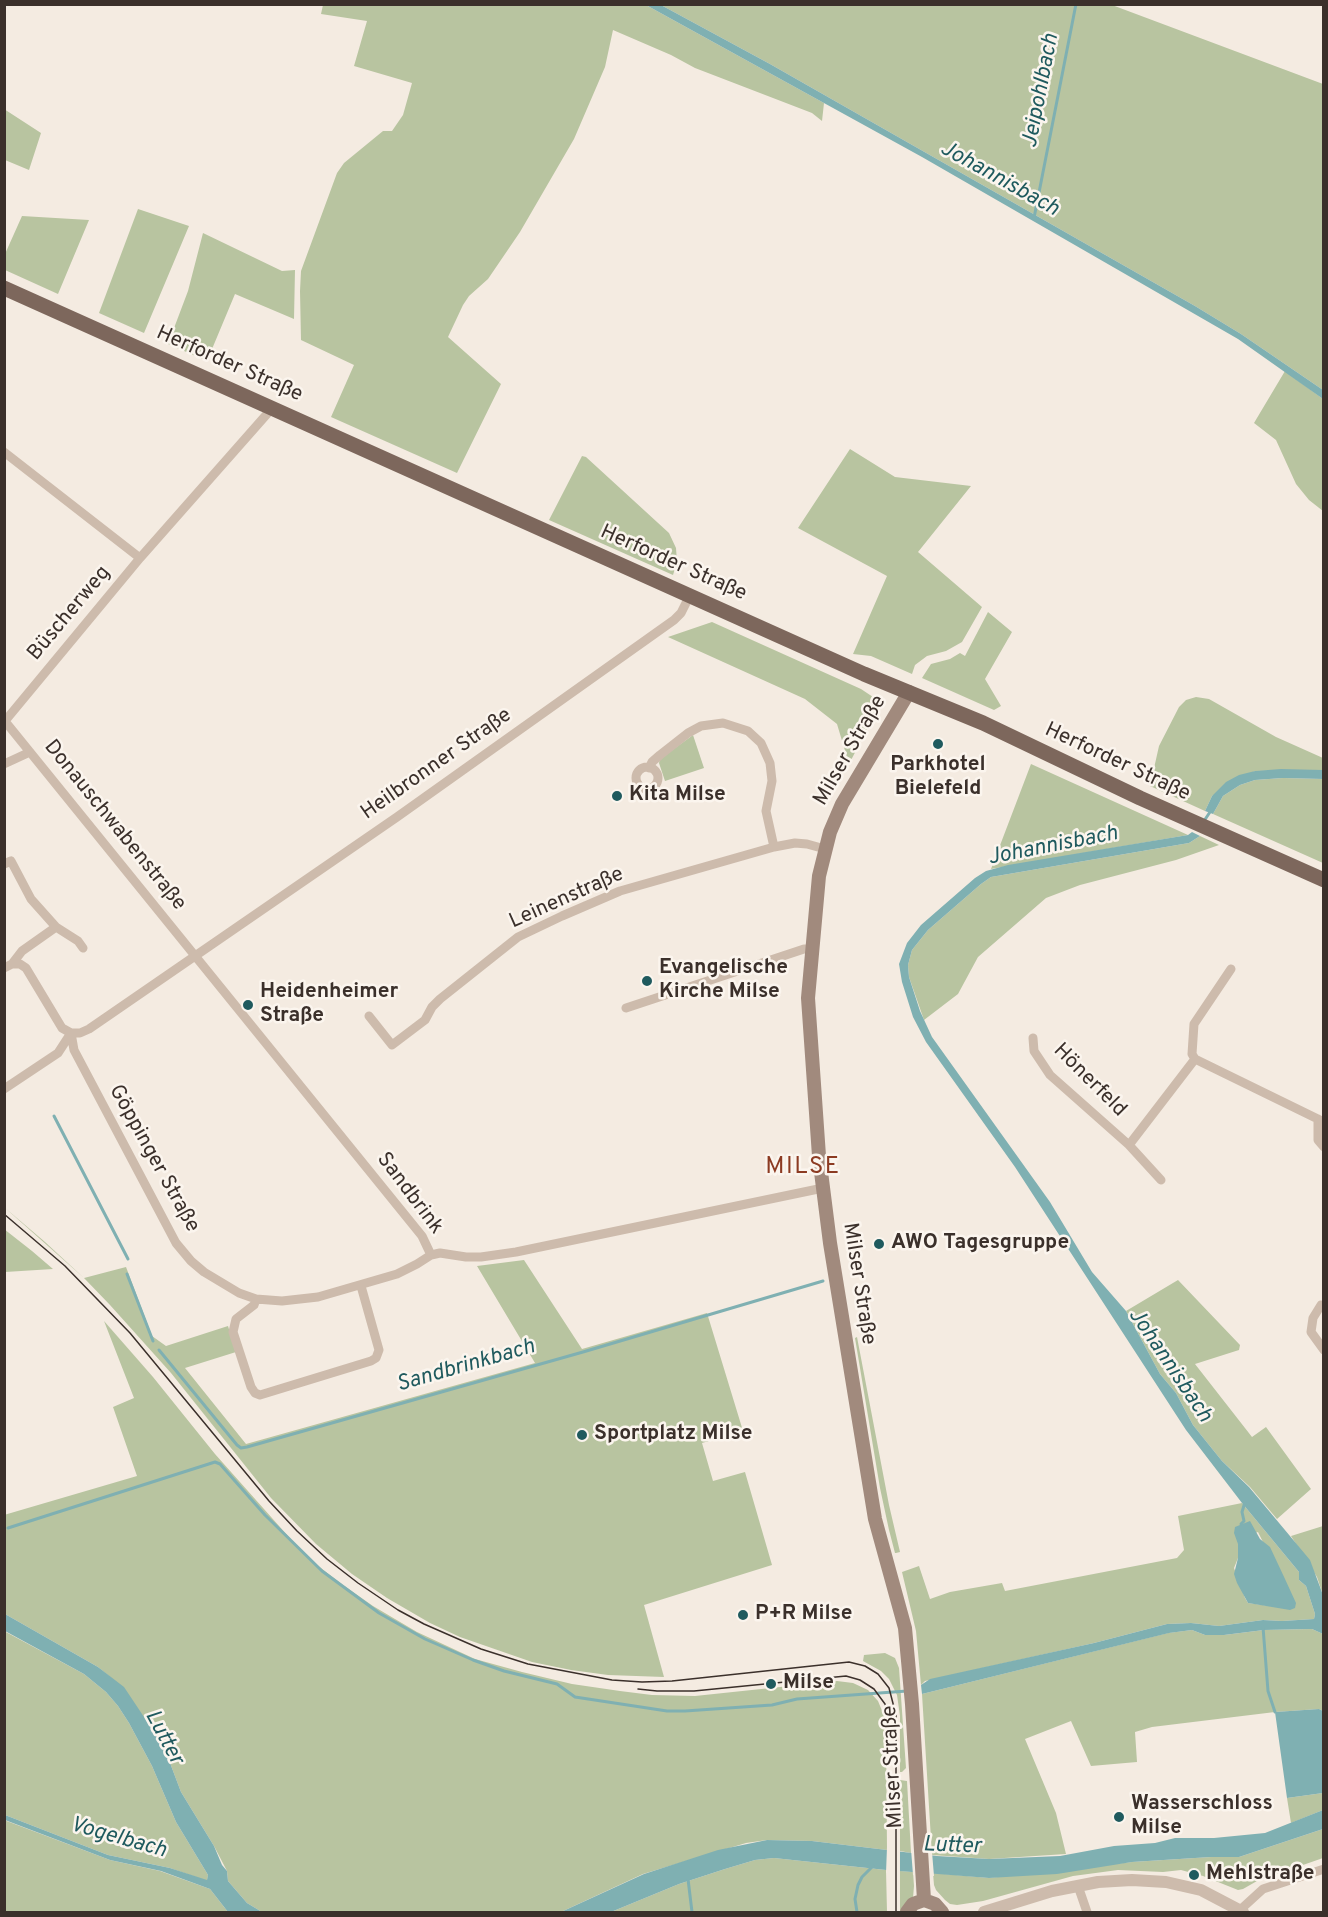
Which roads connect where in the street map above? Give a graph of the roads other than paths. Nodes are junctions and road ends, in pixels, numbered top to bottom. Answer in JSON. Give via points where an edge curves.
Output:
{"nodes":[{"id":1,"x":4,"y":288,"type":"edge"},
{"id":2,"x":270,"y":406,"type":"junction"},
{"id":3,"x":4,"y":452,"type":"edge"},
{"id":4,"x":140,"y":558,"type":"junction"},
{"id":5,"x":690,"y":596,"type":"junction"},
{"id":6,"x":909,"y":692,"type":"junction"},
{"id":7,"x":5,"y":720,"type":"edge"},
{"id":8,"x":30,"y":752,"type":"junction"},
{"id":9,"x":4,"y":764,"type":"edge"},
{"id":10,"x":649,"y":768,"type":"dead end"},
{"id":11,"x":774,"y":847,"type":"junction"},
{"id":12,"x":825,"y":849,"type":"junction"},
{"id":13,"x":4,"y":864,"type":"edge"},
{"id":14,"x":1323,"y":880,"type":"edge"},
{"id":15,"x":56,"y":927,"type":"junction"},
{"id":16,"x":83,"y":948,"type":"dead end"},
{"id":17,"x":811,"y":948,"type":"junction"},
{"id":18,"x":196,"y":955,"type":"junction"},
{"id":19,"x":8,"y":966,"type":"edge"},
{"id":20,"x":1231,"y":969,"type":"dead end"},
{"id":21,"x":626,"y":1008,"type":"dead end"},
{"id":22,"x":369,"y":1016,"type":"dead end"},
{"id":23,"x":71,"y":1033,"type":"junction"},
{"id":24,"x":1033,"y":1038,"type":"dead end"},
{"id":25,"x":1194,"y":1059,"type":"junction"},
{"id":26,"x":4,"y":1089,"type":"edge"},
{"id":27,"x":1321,"y":1121,"type":"edge"},
{"id":28,"x":1129,"y":1145,"type":"junction"},
{"id":29,"x":1323,"y":1147,"type":"edge"},
{"id":30,"x":1161,"y":1180,"type":"dead end"},
{"id":31,"x":823,"y":1188,"type":"junction"},
{"id":32,"x":431,"y":1255,"type":"junction"},
{"id":33,"x":361,"y":1286,"type":"junction"},
{"id":34,"x":256,"y":1299,"type":"junction"},
{"id":35,"x":1321,"y":1305,"type":"dead end"},
{"id":36,"x":1323,"y":1350,"type":"edge"},
{"id":37,"x":1323,"y":1869,"type":"edge"},
{"id":38,"x":1078,"y":1886,"type":"junction"},
{"id":39,"x":924,"y":1894,"type":"junction"},
{"id":40,"x":1241,"y":1911,"type":"edge"},
{"id":41,"x":907,"y":1912,"type":"edge"},
{"id":42,"x":942,"y":1912,"type":"edge"},
{"id":43,"x":984,"y":1912,"type":"edge"},
{"id":44,"x":1087,"y":1912,"type":"edge"}],
"edges":[{"from":1,"to":2,"type":"main road","name":"Herforder Straße"},
{"from":2,"to":4,"type":"street","name":"Büscherweg"},
{"from":2,"to":5,"type":"main road","name":"Herforder Straße"},
{"from":3,"to":4,"type":"street","name":"Büscherweg"},
{"from":4,"to":7,"type":"street","name":"Büscherweg"},
{"from":5,"to":6,"type":"main road","name":"Herforder Straße"},
{"from":5,"to":18,"type":"street","name":"Heilbronner Straße","via":[[674,620]]},
{"from":6,"to":12,"type":"main road","name":"Milser Straße","via":[[842,804]]},
{"from":6,"to":14,"type":"main road","name":"Herforder Straße"},
{"from":7,"to":8,"type":"street","name":"Donauschwabenstraße"},
{"from":8,"to":9,"type":"street"},
{"from":8,"to":18,"type":"street","name":"Donauschwabenstraße"},
{"from":10,"to":11,"type":"street","via":[[656,758],[701,726],[723,723],[748,731],[761,743],[770,763],[772,781],[766,811]]},
{"from":11,"to":12,"type":"street","name":"Leinenstraße","via":[[795,843]]},
{"from":11,"to":22,"type":"street","name":"Leinenstraße","via":[[620,891],[526,933],[440,999],[425,1020],[392,1045]]},
{"from":12,"to":17,"type":"main road","name":"Milser Straße"},
{"from":13,"to":15,"type":"street","via":[[11,861],[31,899]]},
{"from":15,"to":16,"type":"street"},
{"from":15,"to":19,"type":"street"},
{"from":17,"to":21,"type":"street"},
{"from":17,"to":31,"type":"main road","name":"Milser Straße","via":[[808,1014]]},
{"from":18,"to":23,"type":"street","via":[[89,1029]]},
{"from":18,"to":32,"type":"street","name":"Sandbrink","via":[[422,1236]]},
{"from":19,"to":23,"type":"street","via":[[20,964],[26,968],[56,1020]]},
{"from":20,"to":25,"type":"street","via":[[1194,1024]]},
{"from":23,"to":26,"type":"street","via":[[58,1053]]},
{"from":23,"to":34,"type":"street","name":"Göppinger Straße","via":[[74,1050],[176,1243],[204,1272]]},
{"from":24,"to":28,"type":"street","name":"Hönerfeld","via":[[1034,1051],[1050,1075]]},
{"from":25,"to":27,"type":"street"},
{"from":25,"to":28,"type":"street","name":"Hönerfeld"},
{"from":27,"to":29,"type":"street","via":[[1318,1140]]},
{"from":28,"to":30,"type":"street","name":"Hönerfeld"},
{"from":31,"to":32,"type":"street","name":"Sandbrink","via":[[516,1252],[481,1257],[440,1252]]},
{"from":31,"to":39,"type":"main road","name":"Milser Straße","via":[[875,1519],[905,1628]]},
{"from":32,"to":33,"type":"street","name":"Göppinger Straße","via":[[397,1274]]},
{"from":33,"to":34,"type":"street","name":"Göppinger Straße","via":[[302,1300]]},
{"from":33,"to":34,"type":"street","via":[[379,1350],[376,1358],[260,1395],[250,1387],[233,1332],[236,1319]]},
{"from":35,"to":36,"type":"street","via":[[1311,1332]]},
{"from":37,"to":40,"type":"street","via":[[1263,1889]]},
{"from":38,"to":40,"type":"street","via":[[1125,1880],[1166,1882],[1201,1890]]},
{"from":38,"to":43,"type":"street"},
{"from":38,"to":44,"type":"street"},
{"from":39,"to":41,"type":"main road"},
{"from":39,"to":42,"type":"main road"}]}
